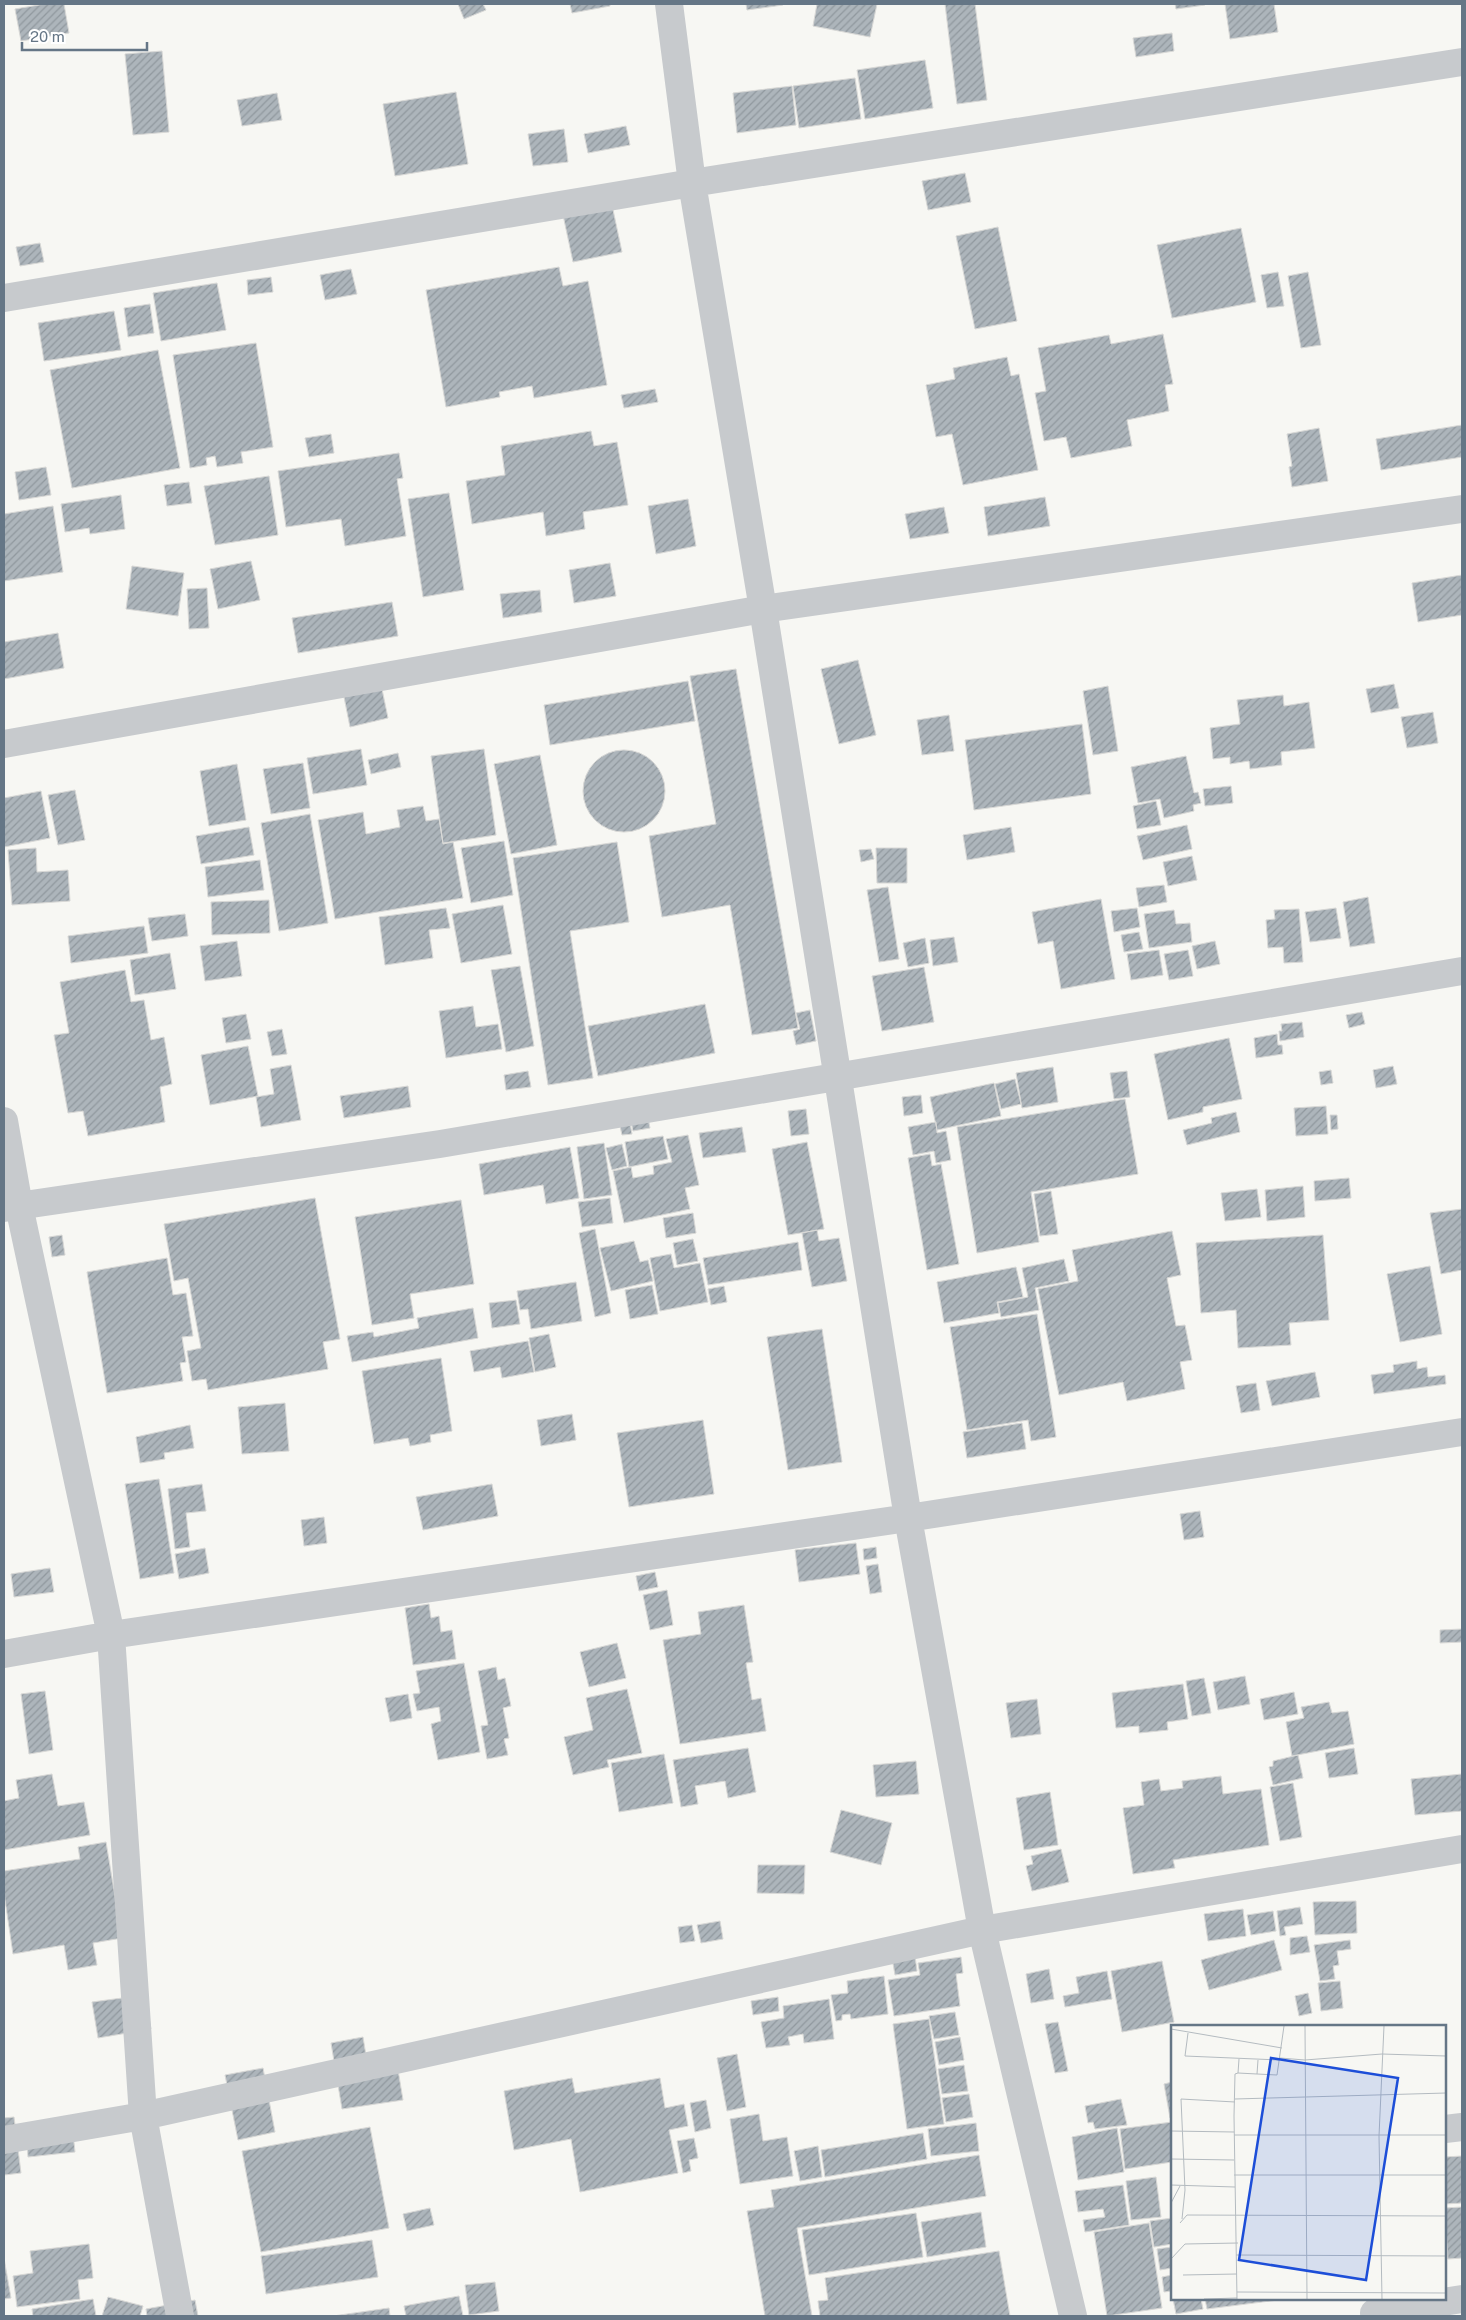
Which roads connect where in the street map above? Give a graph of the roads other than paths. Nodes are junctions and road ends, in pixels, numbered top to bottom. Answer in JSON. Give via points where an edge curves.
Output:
{"nodes":[{"id":1,"x":669,"y":4,"type":"edge"},
{"id":2,"x":1462,"y":62,"type":"edge"},
{"id":3,"x":692,"y":183,"type":"junction"},
{"id":4,"x":4,"y":298,"type":"edge"},
{"id":5,"x":1462,"y":509,"type":"edge"},
{"id":6,"x":763,"y":609,"type":"junction"},
{"id":7,"x":4,"y":744,"type":"edge"},
{"id":8,"x":1462,"y":972,"type":"edge"},
{"id":9,"x":837,"y":1075,"type":"junction"},
{"id":10,"x":4,"y":1121,"type":"edge"},
{"id":11,"x":11,"y":1207,"type":"edge"},
{"id":12,"x":1462,"y":1432,"type":"edge"},
{"id":13,"x":908,"y":1518,"type":"junction"},
{"id":14,"x":110,"y":1635,"type":"junction"},
{"id":15,"x":4,"y":1654,"type":"edge"},
{"id":16,"x":1462,"y":1849,"type":"edge"},
{"id":17,"x":982,"y":1930,"type":"junction"},
{"id":18,"x":143,"y":2116,"type":"junction"},
{"id":19,"x":1462,"y":2127,"type":"edge"},
{"id":20,"x":1446,"y":2129,"type":"edge"},
{"id":21,"x":4,"y":2140,"type":"edge"},
{"id":22,"x":1462,"y":2299,"type":"edge"},
{"id":23,"x":1373,"y":2309,"type":"edge"},
{"id":24,"x":180,"y":2316,"type":"edge"},
{"id":25,"x":1073,"y":2316,"type":"edge"}],
"edges":[{"from":1,"to":3,"type":"street"},
{"from":2,"to":3,"type":"street"},
{"from":3,"to":4,"type":"street"},
{"from":3,"to":6,"type":"street"},
{"from":5,"to":6,"type":"street"},
{"from":6,"to":7,"type":"street"},
{"from":6,"to":9,"type":"street"},
{"from":8,"to":9,"type":"street"},
{"from":9,"to":11,"type":"street","via":[[440,1144]]},
{"from":9,"to":13,"type":"street"},
{"from":10,"to":11,"type":"street"},
{"from":11,"to":14,"type":"street"},
{"from":12,"to":13,"type":"street"},
{"from":13,"to":14,"type":"street"},
{"from":13,"to":17,"type":"street"},
{"from":14,"to":15,"type":"street"},
{"from":14,"to":18,"type":"street"},
{"from":16,"to":17,"type":"street"},
{"from":17,"to":18,"type":"street"},
{"from":17,"to":25,"type":"street"},
{"from":18,"to":21,"type":"street"},
{"from":18,"to":24,"type":"street"},
{"from":19,"to":20,"type":"street"},
{"from":22,"to":23,"type":"street"}]}
